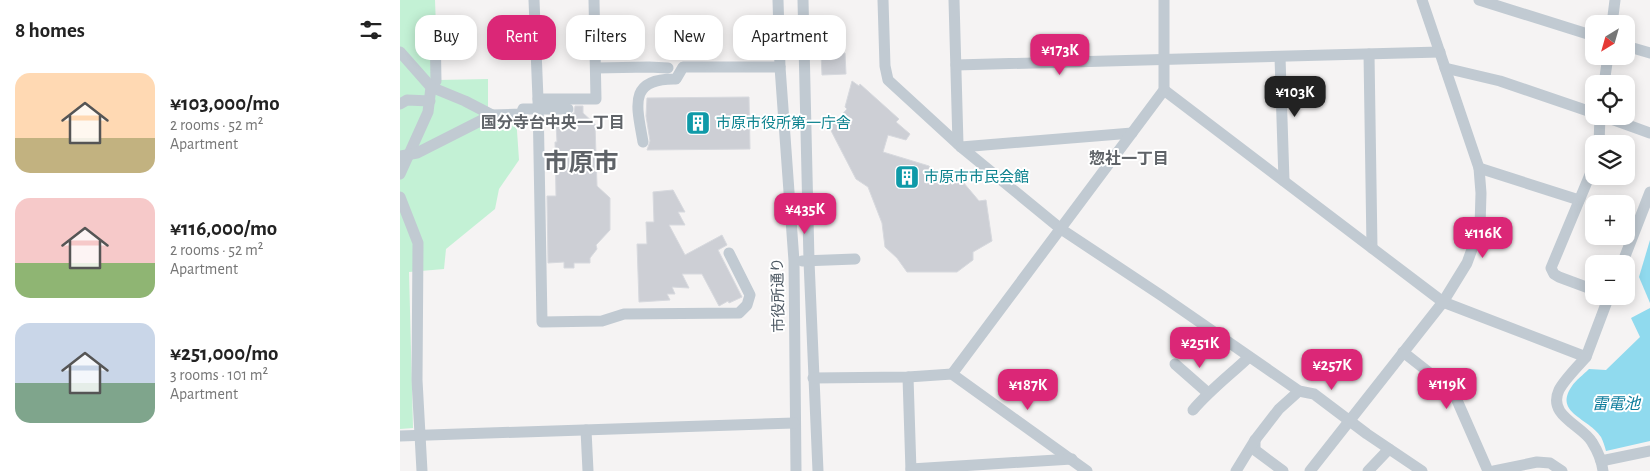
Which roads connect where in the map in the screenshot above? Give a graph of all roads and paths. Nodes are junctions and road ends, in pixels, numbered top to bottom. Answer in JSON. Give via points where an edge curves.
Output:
{"nodes":[{"id":1,"x":534,"y":0,"type":"edge"},
{"id":2,"x":594,"y":0,"type":"edge"},
{"id":3,"x":778,"y":0,"type":"edge"},
{"id":4,"x":803,"y":0,"type":"edge"},
{"id":5,"x":883,"y":0,"type":"edge"},
{"id":6,"x":954,"y":0,"type":"edge"},
{"id":7,"x":1164,"y":0,"type":"edge"},
{"id":8,"x":1422,"y":0,"type":"edge"},
{"id":9,"x":1479,"y":0,"type":"edge"},
{"id":10,"x":1615,"y":0,"type":"edge"},
{"id":11,"x":1613,"y":15,"type":"edge"},
{"id":12,"x":1585,"y":33,"type":"edge"},
{"id":13,"x":1635,"y":49,"type":"edge"},
{"id":14,"x":400,"y":52,"type":"edge"},
{"id":15,"x":1440,"y":52,"type":"junction"},
{"id":16,"x":1650,"y":53,"type":"edge"},
{"id":17,"x":1369,"y":54,"type":"junction"},
{"id":18,"x":1280,"y":57,"type":"junction"},
{"id":19,"x":436,"y":60,"type":"edge"},
{"id":20,"x":1164,"y":61,"type":"junction"},
{"id":21,"x":956,"y":65,"type":"junction"},
{"id":22,"x":780,"y":66,"type":"junction"},
{"id":23,"x":596,"y":68,"type":"junction"},
{"id":24,"x":668,"y":68,"type":"dead end"},
{"id":25,"x":1445,"y":68,"type":"junction"},
{"id":26,"x":432,"y":87,"type":"junction"},
{"id":27,"x":1164,"y":90,"type":"junction"},
{"id":28,"x":430,"y":101,"type":"junction"},
{"id":29,"x":400,"y":104,"type":"edge"},
{"id":30,"x":538,"y":104,"type":"junction"},
{"id":31,"x":568,"y":108,"type":"dead end"},
{"id":32,"x":1585,"y":110,"type":"edge"},
{"id":33,"x":492,"y":115,"type":"junction"},
{"id":34,"x":1627,"y":125,"type":"edge"},
{"id":35,"x":1132,"y":133,"type":"junction"},
{"id":36,"x":1650,"y":133,"type":"edge"},
{"id":37,"x":643,"y":142,"type":"dead end"},
{"id":38,"x":959,"y":145,"type":"junction"},
{"id":39,"x":404,"y":155,"type":"edge"},
{"id":40,"x":1479,"y":168,"type":"junction"},
{"id":41,"x":400,"y":174,"type":"edge"},
{"id":42,"x":1284,"y":181,"type":"junction"},
{"id":43,"x":1586,"y":185,"type":"edge"},
{"id":44,"x":1650,"y":192,"type":"edge"},
{"id":45,"x":400,"y":197,"type":"edge"},
{"id":46,"x":1579,"y":200,"type":"junction"},
{"id":47,"x":1061,"y":229,"type":"junction"},
{"id":48,"x":1372,"y":248,"type":"junction"},
{"id":49,"x":729,"y":253,"type":"dead end"},
{"id":50,"x":1626,"y":255,"type":"edge"},
{"id":51,"x":855,"y":259,"type":"dead end"},
{"id":52,"x":794,"y":261,"type":"junction"},
{"id":53,"x":809,"y":261,"type":"junction"},
{"id":54,"x":1585,"y":287,"type":"edge"},
{"id":55,"x":1443,"y":302,"type":"junction"},
{"id":56,"x":1606,"y":305,"type":"edge"},
{"id":57,"x":1403,"y":352,"type":"junction"},
{"id":58,"x":1249,"y":357,"type":"junction"},
{"id":59,"x":1586,"y":357,"type":"junction"},
{"id":60,"x":1175,"y":364,"type":"dead end"},
{"id":61,"x":952,"y":374,"type":"junction"},
{"id":62,"x":908,"y":376,"type":"junction"},
{"id":63,"x":813,"y":378,"type":"junction"},
{"id":64,"x":1299,"y":391,"type":"junction"},
{"id":65,"x":1208,"y":393,"type":"junction"},
{"id":66,"x":1193,"y":410,"type":"dead end"},
{"id":67,"x":1350,"y":421,"type":"junction"},
{"id":68,"x":794,"y":424,"type":"junction"},
{"id":69,"x":586,"y":430,"type":"junction"},
{"id":70,"x":420,"y":435,"type":"junction"},
{"id":71,"x":400,"y":436,"type":"edge"},
{"id":72,"x":1256,"y":440,"type":"junction"},
{"id":73,"x":1389,"y":449,"type":"junction"},
{"id":74,"x":1650,"y":451,"type":"edge"},
{"id":75,"x":1072,"y":459,"type":"junction"},
{"id":76,"x":1602,"y":466,"type":"edge"},
{"id":77,"x":911,"y":470,"type":"edge"},
{"id":78,"x":422,"y":471,"type":"edge"},
{"id":79,"x":588,"y":471,"type":"edge"},
{"id":80,"x":796,"y":471,"type":"edge"},
{"id":81,"x":818,"y":471,"type":"edge"},
{"id":82,"x":1087,"y":471,"type":"edge"},
{"id":83,"x":1236,"y":471,"type":"edge"},
{"id":84,"x":1283,"y":471,"type":"edge"},
{"id":85,"x":1310,"y":471,"type":"edge"},
{"id":86,"x":1368,"y":471,"type":"edge"},
{"id":87,"x":1422,"y":471,"type":"edge"},
{"id":88,"x":1488,"y":471,"type":"edge"},
{"id":89,"x":1494,"y":471,"type":"edge"},
{"id":90,"x":1562,"y":471,"type":"edge"}],
"edges":[{"from":1,"to":30,"type":"street"},
{"from":2,"to":23,"type":"street"},
{"from":3,"to":22,"type":"street","name":"市役所通り"},
{"from":4,"to":53,"type":"street"},
{"from":5,"to":38,"type":"street","via":[[888,80]]},
{"from":6,"to":21,"type":"street"},
{"from":7,"to":20,"type":"street"},
{"from":8,"to":15,"type":"street"},
{"from":9,"to":12,"type":"street"},
{"from":10,"to":11,"type":"street"},
{"from":13,"to":16,"type":"street"},
{"from":14,"to":26,"type":"street"},
{"from":15,"to":17,"type":"street"},
{"from":15,"to":25,"type":"street"},
{"from":17,"to":18,"type":"street"},
{"from":17,"to":48,"type":"street"},
{"from":18,"to":20,"type":"street"},
{"from":18,"to":42,"type":"street"},
{"from":19,"to":26,"type":"street","via":[[436,81]]},
{"from":20,"to":21,"type":"street"},
{"from":20,"to":27,"type":"street"},
{"from":21,"to":38,"type":"street"},
{"from":22,"to":37,"type":"street","via":[[683,67],[676,79],[650,82],[639,94],[638,113]]},
{"from":22,"to":52,"type":"street","name":"市役所通り"},
{"from":23,"to":24,"type":"street"},
{"from":23,"to":30,"type":"street","via":[[596,99]]},
{"from":25,"to":32,"type":"street","via":[[1500,81]]},
{"from":25,"to":40,"type":"street"},
{"from":26,"to":28,"type":"street"},
{"from":26,"to":33,"type":"street"},
{"from":27,"to":35,"type":"street"},
{"from":27,"to":42,"type":"street"},
{"from":28,"to":29,"type":"street","via":[[407,100]]},
{"from":28,"to":39,"type":"street","via":[[428,112]]},
{"from":30,"to":31,"type":"street"},
{"from":30,"to":33,"type":"street","via":[[523,109],[521,114]]},
{"from":30,"to":49,"type":"street","via":[[542,322],[602,321],[624,314],[739,313],[750,296]]},
{"from":33,"to":39,"type":"street","via":[[417,153]]},
{"from":34,"to":36,"type":"street"},
{"from":35,"to":38,"type":"street"},
{"from":35,"to":47,"type":"street"},
{"from":38,"to":47,"type":"street"},
{"from":39,"to":41,"type":"street"},
{"from":40,"to":46,"type":"street"},
{"from":40,"to":55,"type":"street","via":[[1480,228],[1467,263]]},
{"from":42,"to":48,"type":"street"},
{"from":43,"to":46,"type":"street"},
{"from":44,"to":50,"type":"street"},
{"from":45,"to":70,"type":"street","via":[[418,243]]},
{"from":46,"to":54,"type":"street","via":[[1551,268],[1559,277]]},
{"from":47,"to":58,"type":"street"},
{"from":47,"to":61,"type":"street"},
{"from":48,"to":55,"type":"street"},
{"from":51,"to":53,"type":"street"},
{"from":52,"to":53,"type":"street"},
{"from":52,"to":68,"type":"street","name":"市役所通り"},
{"from":53,"to":63,"type":"street"},
{"from":55,"to":57,"type":"street"},
{"from":55,"to":59,"type":"street"},
{"from":56,"to":59,"type":"street"},
{"from":57,"to":67,"type":"street"},
{"from":57,"to":88,"type":"street","via":[[1456,398]]},
{"from":58,"to":64,"type":"street"},
{"from":58,"to":65,"type":"street"},
{"from":59,"to":76,"type":"street","via":[[1559,389],[1556,402],[1562,415],[1592,441]]},
{"from":60,"to":65,"type":"street"},
{"from":61,"to":62,"type":"street"},
{"from":61,"to":75,"type":"street"},
{"from":62,"to":63,"type":"street"},
{"from":62,"to":77,"type":"street"},
{"from":63,"to":81,"type":"street"},
{"from":64,"to":67,"type":"street","via":[[1314,394]]},
{"from":64,"to":72,"type":"street","via":[[1279,409]]},
{"from":65,"to":66,"type":"street"},
{"from":67,"to":73,"type":"street"},
{"from":67,"to":85,"type":"street"},
{"from":68,"to":69,"type":"street"},
{"from":68,"to":80,"type":"street","name":"市役所通り"},
{"from":69,"to":70,"type":"street"},
{"from":69,"to":79,"type":"street"},
{"from":70,"to":71,"type":"street"},
{"from":70,"to":78,"type":"street"},
{"from":72,"to":83,"type":"street"},
{"from":72,"to":84,"type":"street","via":[[1255,450]]},
{"from":73,"to":86,"type":"street"},
{"from":73,"to":87,"type":"street"},
{"from":74,"to":76,"type":"street"},
{"from":75,"to":77,"type":"street"},
{"from":75,"to":82,"type":"street"},
{"from":89,"to":90,"type":"street","via":[[1537,462],[1550,463]]}]}
